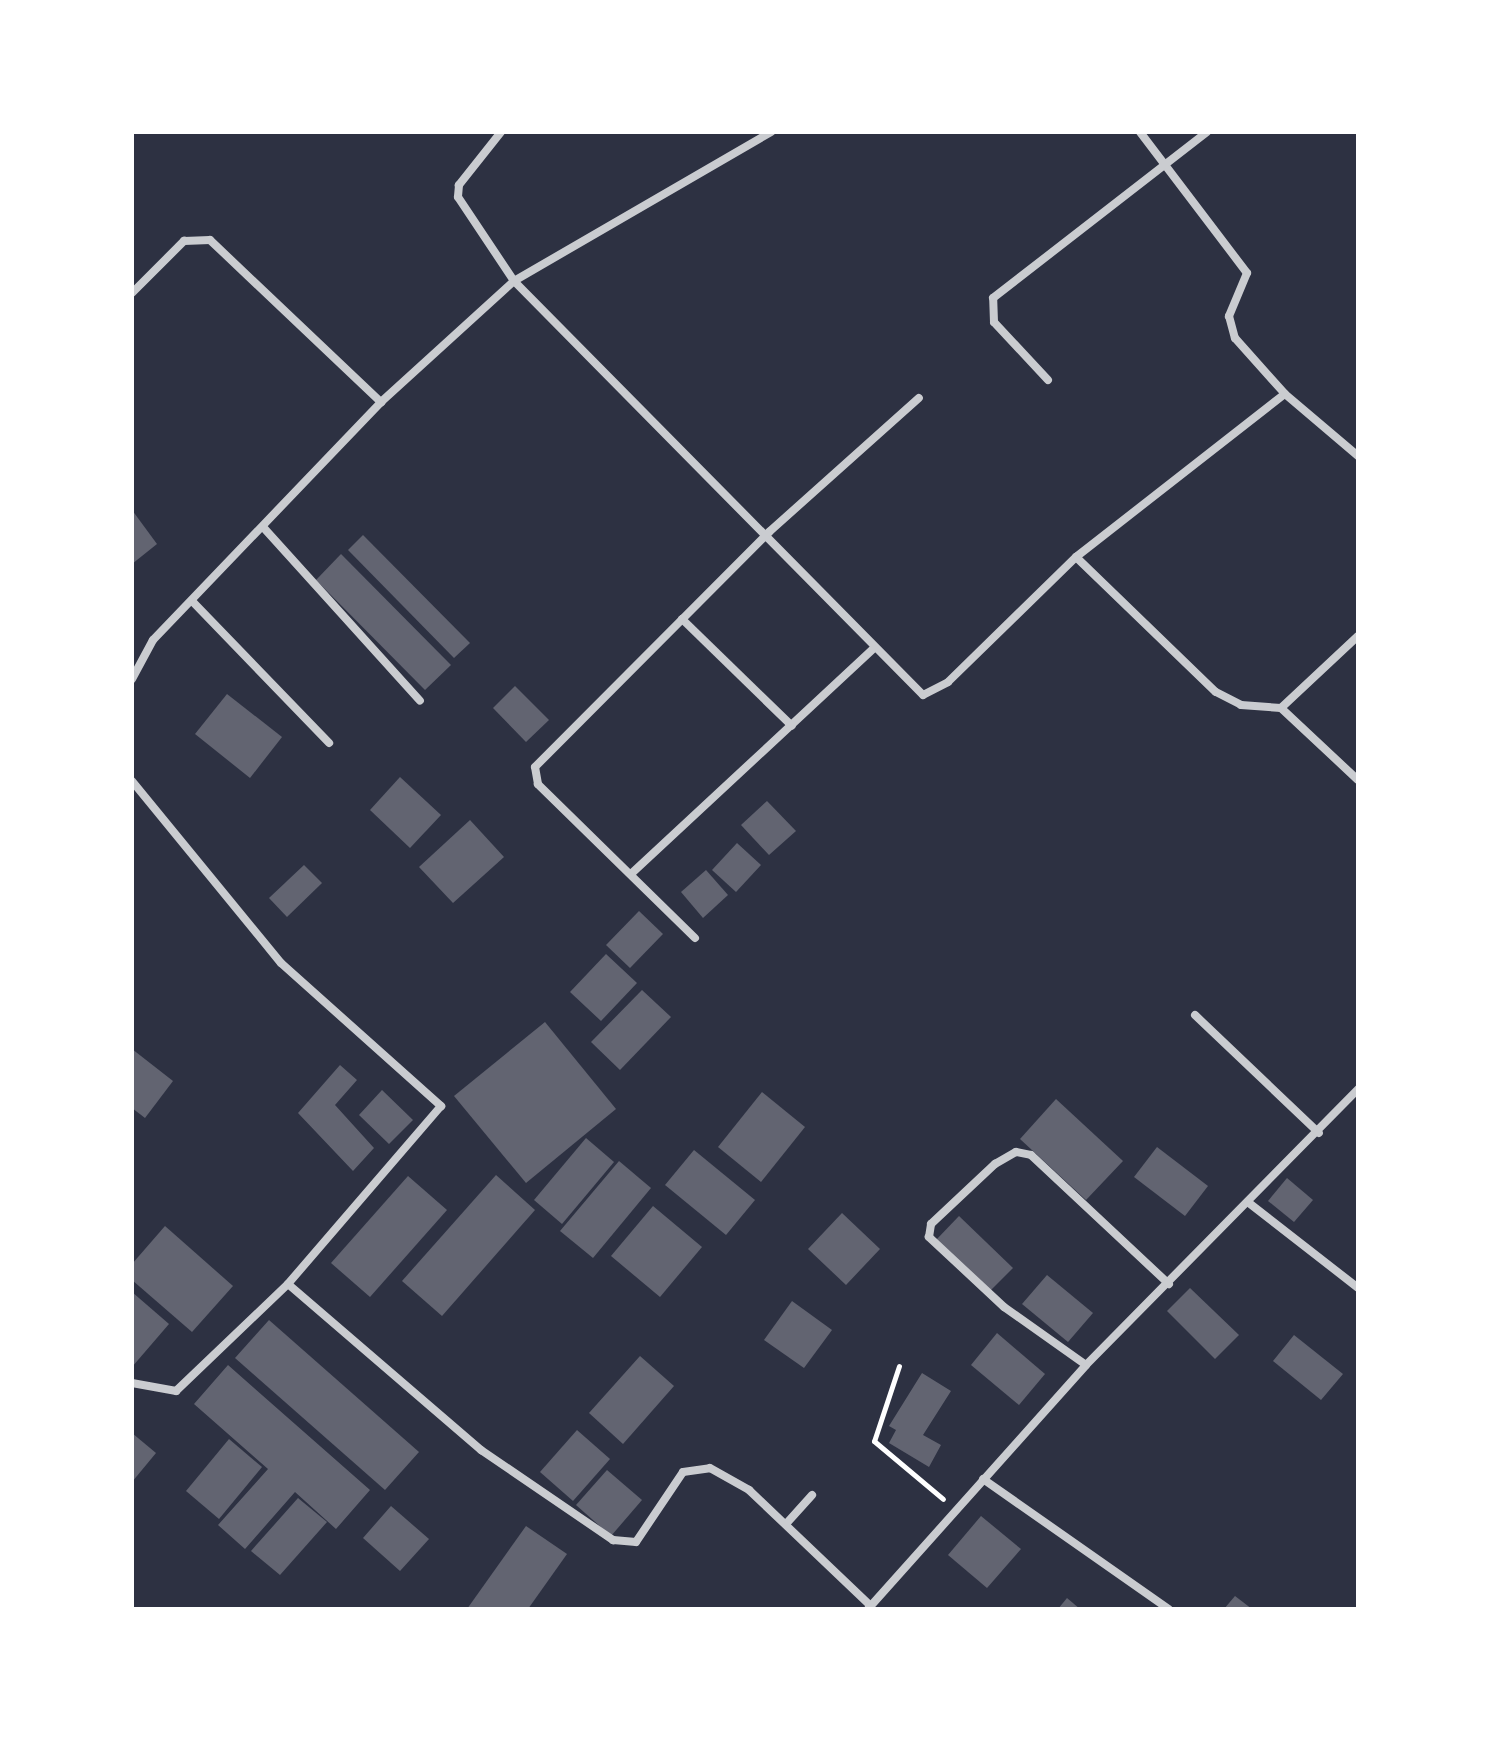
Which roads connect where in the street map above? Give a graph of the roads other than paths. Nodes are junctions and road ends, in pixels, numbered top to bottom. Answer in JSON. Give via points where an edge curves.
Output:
{"nodes":[{"id":1,"x":501,"y":132,"type":"edge"},
{"id":2,"x":771,"y":132,"type":"edge"},
{"id":3,"x":1140,"y":132,"type":"edge"},
{"id":4,"x":1207,"y":132,"type":"edge"},
{"id":5,"x":1166,"y":159,"type":"junction"},
{"id":6,"x":514,"y":281,"type":"junction"},
{"id":7,"x":132,"y":293,"type":"edge"},
{"id":8,"x":1048,"y":380,"type":"dead end"},
{"id":9,"x":1285,"y":394,"type":"junction"},
{"id":10,"x":919,"y":398,"type":"dead end"},
{"id":11,"x":381,"y":402,"type":"junction"},
{"id":12,"x":1358,"y":456,"type":"edge"},
{"id":13,"x":263,"y":527,"type":"junction"},
{"id":14,"x":769,"y":532,"type":"junction"},
{"id":15,"x":1076,"y":557,"type":"junction"},
{"id":16,"x":193,"y":602,"type":"junction"},
{"id":17,"x":682,"y":619,"type":"junction"},
{"id":18,"x":1358,"y":636,"type":"edge"},
{"id":19,"x":873,"y":649,"type":"junction"},
{"id":20,"x":132,"y":679,"type":"edge"},
{"id":21,"x":420,"y":701,"type":"dead end"},
{"id":22,"x":1281,"y":708,"type":"junction"},
{"id":23,"x":792,"y":726,"type":"junction"},
{"id":24,"x":329,"y":743,"type":"dead end"},
{"id":25,"x":1358,"y":780,"type":"edge"},
{"id":26,"x":132,"y":781,"type":"edge"},
{"id":27,"x":632,"y":873,"type":"junction"},
{"id":28,"x":695,"y":938,"type":"dead end"},
{"id":29,"x":1195,"y":1015,"type":"dead end"},
{"id":30,"x":1358,"y":1089,"type":"edge"},
{"id":31,"x":1319,"y":1133,"type":"junction"},
{"id":32,"x":1249,"y":1203,"type":"junction"},
{"id":33,"x":288,"y":1284,"type":"junction"},
{"id":34,"x":1169,"y":1284,"type":"junction"},
{"id":35,"x":1358,"y":1288,"type":"edge"},
{"id":36,"x":1086,"y":1365,"type":"junction"},
{"id":37,"x":132,"y":1383,"type":"edge"},
{"id":38,"x":983,"y":1479,"type":"junction"},
{"id":39,"x":812,"y":1495,"type":"dead end"},
{"id":40,"x":786,"y":1524,"type":"junction"},
{"id":41,"x":869,"y":1608,"type":"edge"},
{"id":42,"x":1169,"y":1609,"type":"edge"}],
"edges":[{"from":1,"to":6,"type":"street","via":[[459,185],[458,197]]},
{"from":2,"to":6,"type":"street"},
{"from":3,"to":5,"type":"street"},
{"from":4,"to":5,"type":"street"},
{"from":5,"to":8,"type":"street","via":[[993,298],[994,322]]},
{"from":5,"to":9,"type":"street","via":[[1247,273],[1230,323],[1250,358]]},
{"from":6,"to":11,"type":"street"},
{"from":6,"to":14,"type":"street"},
{"from":7,"to":11,"type":"street","via":[[184,241],[210,240]]},
{"from":9,"to":12,"type":"street"},
{"from":9,"to":15,"type":"street"},
{"from":10,"to":14,"type":"street"},
{"from":11,"to":13,"type":"street"},
{"from":13,"to":16,"type":"street"},
{"from":13,"to":21,"type":"street"},
{"from":14,"to":17,"type":"street"},
{"from":14,"to":19,"type":"street"},
{"from":15,"to":19,"type":"street","via":[[948,682],[923,695]]},
{"from":15,"to":22,"type":"street","via":[[1216,692],[1241,705]]},
{"from":16,"to":20,"type":"street","via":[[153,640]]},
{"from":16,"to":24,"type":"street"},
{"from":17,"to":23,"type":"street"},
{"from":17,"to":27,"type":"street","via":[[533,777]]},
{"from":18,"to":22,"type":"street"},
{"from":19,"to":23,"type":"street"},
{"from":22,"to":25,"type":"street"},
{"from":23,"to":27,"type":"street"},
{"from":26,"to":33,"type":"street","via":[[281,963],[441,1106]]},
{"from":27,"to":28,"type":"street"},
{"from":29,"to":31,"type":"street"},
{"from":30,"to":31,"type":"street"},
{"from":31,"to":32,"type":"street"},
{"from":32,"to":34,"type":"street"},
{"from":32,"to":35,"type":"street"},
{"from":33,"to":37,"type":"street","via":[[176,1391]]},
{"from":33,"to":40,"type":"street","via":[[481,1450],[621,1544],[642,1537],[695,1465],[749,1490]]},
{"from":34,"to":36,"type":"street"},
{"from":34,"to":36,"type":"street","via":[[1031,1155],[1016,1152],[995,1164],[931,1224],[929,1237],[1004,1307]]},
{"from":36,"to":38,"type":"street"},
{"from":38,"to":41,"type":"street"},
{"from":38,"to":42,"type":"street"},
{"from":39,"to":40,"type":"street"},
{"from":40,"to":41,"type":"street"}]}
